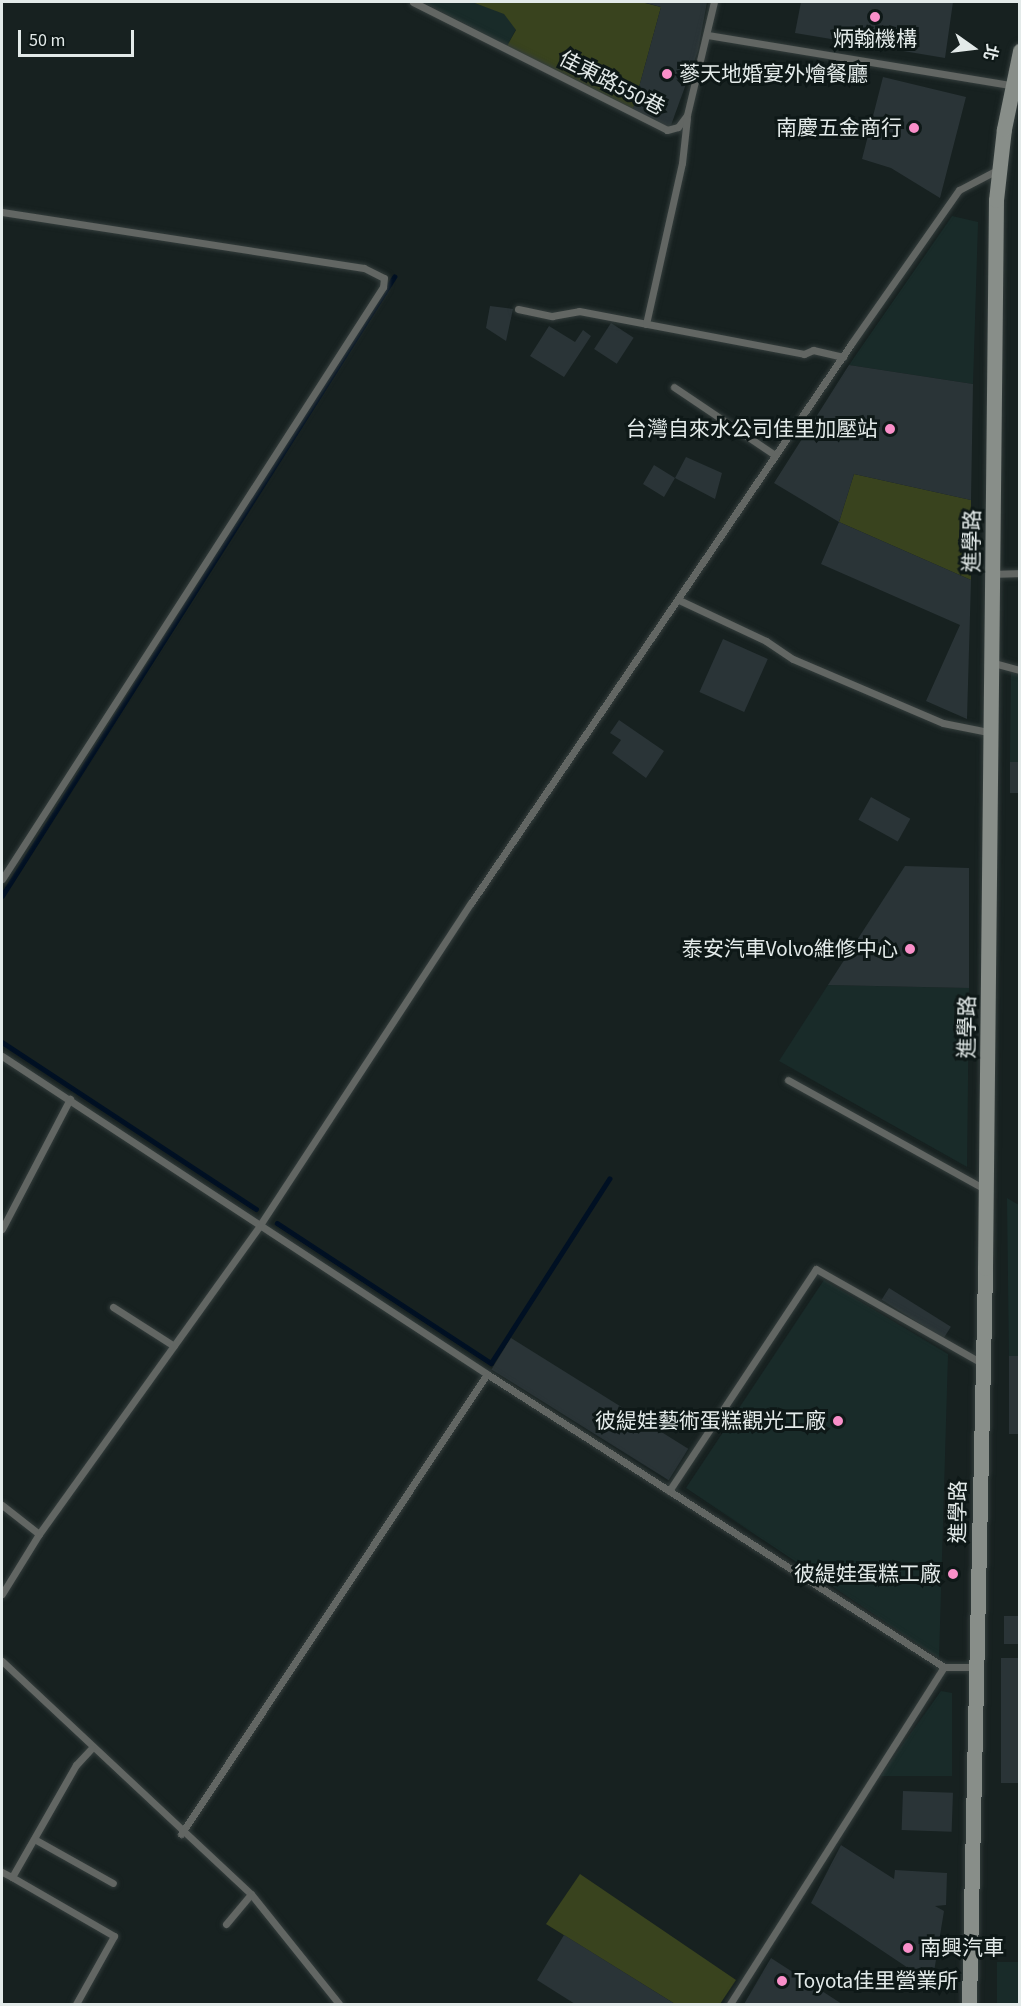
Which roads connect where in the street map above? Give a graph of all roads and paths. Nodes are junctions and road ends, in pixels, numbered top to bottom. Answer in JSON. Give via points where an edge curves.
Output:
{"nodes":[{"id":1,"x":413,"y":2,"type":"edge"},
{"id":2,"x":714,"y":2,"type":"edge"},
{"id":3,"x":708,"y":35,"type":"junction"},
{"id":4,"x":1020,"y":51,"type":"edge"},
{"id":5,"x":1011,"y":85,"type":"junction"},
{"id":6,"x":687,"y":116,"type":"junction"},
{"id":7,"x":999,"y":169,"type":"junction"},
{"id":8,"x":2,"y":212,"type":"edge"},
{"id":9,"x":518,"y":309,"type":"dead end"},
{"id":10,"x":646,"y":324,"type":"junction"},
{"id":11,"x":843,"y":357,"type":"junction"},
{"id":12,"x":674,"y":387,"type":"dead end"},
{"id":13,"x":775,"y":455,"type":"junction"},
{"id":14,"x":1020,"y":573,"type":"edge"},
{"id":15,"x":994,"y":574,"type":"junction"},
{"id":16,"x":679,"y":600,"type":"junction"},
{"id":17,"x":988,"y":662,"type":"junction"},
{"id":18,"x":1020,"y":670,"type":"edge"},
{"id":19,"x":988,"y":732,"type":"junction"},
{"id":20,"x":2,"y":879,"type":"edge"},
{"id":21,"x":2,"y":1056,"type":"edge"},
{"id":22,"x":788,"y":1080,"type":"dead end"},
{"id":23,"x":70,"y":1099,"type":"junction"},
{"id":24,"x":985,"y":1189,"type":"junction"},
{"id":25,"x":260,"y":1225,"type":"junction"},
{"id":26,"x":2,"y":1229,"type":"edge"},
{"id":27,"x":113,"y":1307,"type":"dead end"},
{"id":28,"x":174,"y":1346,"type":"junction"},
{"id":29,"x":983,"y":1364,"type":"junction"},
{"id":30,"x":487,"y":1374,"type":"junction"},
{"id":31,"x":669,"y":1491,"type":"junction"},
{"id":32,"x":2,"y":1505,"type":"edge"},
{"id":33,"x":39,"y":1534,"type":"junction"},
{"id":34,"x":2,"y":1594,"type":"edge"},
{"id":35,"x":2,"y":1661,"type":"edge"},
{"id":36,"x":944,"y":1666,"type":"junction"},
{"id":37,"x":976,"y":1667,"type":"junction"},
{"id":38,"x":92,"y":1748,"type":"junction"},
{"id":39,"x":181,"y":1834,"type":"junction"},
{"id":40,"x":36,"y":1840,"type":"junction"},
{"id":41,"x":2,"y":1872,"type":"edge"},
{"id":42,"x":12,"y":1877,"type":"junction"},
{"id":43,"x":113,"y":1883,"type":"dead end"},
{"id":44,"x":250,"y":1894,"type":"junction"},
{"id":45,"x":226,"y":1924,"type":"dead end"},
{"id":46,"x":76,"y":2004,"type":"edge"},
{"id":47,"x":339,"y":2004,"type":"edge"},
{"id":48,"x":730,"y":2004,"type":"edge"},
{"id":49,"x":969,"y":2004,"type":"edge"}],
"edges":[{"from":1,"to":6,"type":"lane","name":"佳東路550巷","via":[[668,130],[678,127]]},
{"from":2,"to":3,"type":"lane","name":"佳東路550巷"},
{"from":3,"to":5,"type":"lane"},
{"from":3,"to":6,"type":"lane","name":"佳東路550巷"},
{"from":4,"to":5,"type":"main road","name":"進學路"},
{"from":5,"to":7,"type":"main road","name":"進學路"},
{"from":6,"to":10,"type":"lane","via":[[682,163]]},
{"from":7,"to":11,"type":"lane","via":[[959,190]]},
{"from":7,"to":15,"type":"main road","name":"進學路"},
{"from":8,"to":20,"type":"lane","via":[[364,268],[384,278],[383,287]]},
{"from":9,"to":10,"type":"lane","via":[[552,316],[579,311]]},
{"from":10,"to":11,"type":"lane","via":[[804,354],[813,350]]},
{"from":11,"to":13,"type":"lane"},
{"from":12,"to":13,"type":"lane"},
{"from":13,"to":16,"type":"lane"},
{"from":14,"to":15,"type":"lane"},
{"from":15,"to":17,"type":"main road","name":"進學路"},
{"from":16,"to":19,"type":"lane","via":[[766,641],[793,659],[944,723]]},
{"from":16,"to":25,"type":"lane","via":[[471,903]]},
{"from":17,"to":18,"type":"lane"},
{"from":17,"to":19,"type":"main road","name":"進學路"},
{"from":19,"to":24,"type":"main road","name":"進學路"},
{"from":21,"to":23,"type":"lane"},
{"from":22,"to":24,"type":"lane"},
{"from":23,"to":25,"type":"lane"},
{"from":23,"to":26,"type":"lane"},
{"from":24,"to":29,"type":"main road","name":"進學路"},
{"from":25,"to":28,"type":"lane"},
{"from":25,"to":30,"type":"lane"},
{"from":27,"to":28,"type":"lane"},
{"from":28,"to":33,"type":"lane"},
{"from":29,"to":31,"type":"lane","via":[[816,1269]]},
{"from":29,"to":37,"type":"main road","name":"進學路"},
{"from":30,"to":31,"type":"lane"},
{"from":30,"to":39,"type":"lane"},
{"from":31,"to":36,"type":"lane"},
{"from":32,"to":33,"type":"lane"},
{"from":33,"to":34,"type":"lane"},
{"from":35,"to":38,"type":"lane"},
{"from":36,"to":37,"type":"lane"},
{"from":36,"to":48,"type":"lane"},
{"from":37,"to":49,"type":"main road","name":"進學路"},
{"from":38,"to":39,"type":"lane"},
{"from":38,"to":40,"type":"lane","via":[[76,1766]]},
{"from":39,"to":44,"type":"lane"},
{"from":40,"to":42,"type":"lane"},
{"from":40,"to":43,"type":"lane"},
{"from":41,"to":42,"type":"lane"},
{"from":42,"to":46,"type":"lane","via":[[114,1936]]},
{"from":44,"to":45,"type":"lane"},
{"from":44,"to":47,"type":"lane"}]}
